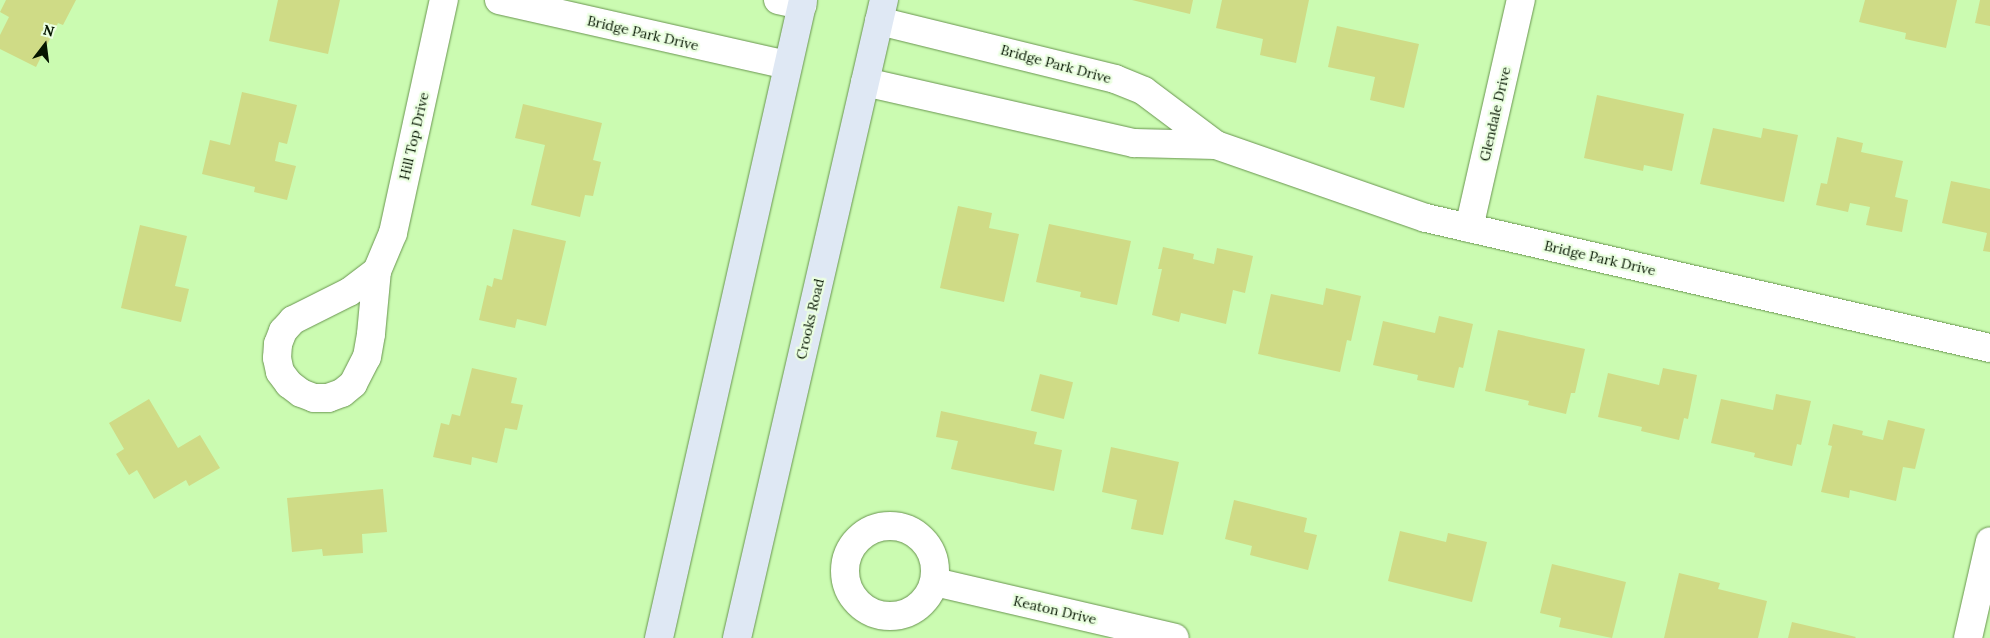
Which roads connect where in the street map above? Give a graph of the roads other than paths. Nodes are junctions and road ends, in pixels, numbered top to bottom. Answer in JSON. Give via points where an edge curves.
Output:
{"nodes":[{"id":1,"x":444,"y":0,"type":"edge"},
{"id":2,"x":499,"y":0,"type":"edge"},
{"id":3,"x":1521,"y":0,"type":"edge"},
{"id":4,"x":794,"y":2,"type":"edge"},
{"id":5,"x":881,"y":10,"type":"edge"},
{"id":6,"x":788,"y":65,"type":"junction"},
{"id":7,"x":865,"y":82,"type":"junction"},
{"id":8,"x":1216,"y":145,"type":"junction"},
{"id":9,"x":1469,"y":228,"type":"junction"},
{"id":10,"x":377,"y":270,"type":"junction"},
{"id":11,"x":1990,"y":348,"type":"edge"},
{"id":12,"x":1990,"y":541,"type":"edge"},
{"id":13,"x":935,"y":582,"type":"dead end"},
{"id":14,"x":659,"y":638,"type":"edge"},
{"id":15,"x":737,"y":638,"type":"edge"},
{"id":16,"x":1175,"y":638,"type":"edge"},
{"id":17,"x":1968,"y":638,"type":"edge"}],
"edges":[{"from":1,"to":10,"type":"street","name":"Hill Top Drive","via":[[393,233]]},
{"from":2,"to":6,"type":"street","name":"Bridge Park Drive"},
{"from":3,"to":9,"type":"street","name":"Glendale Drive"},
{"from":4,"to":6,"type":"main road"},
{"from":5,"to":7,"type":"main road","name":"Crooks Road"},
{"from":5,"to":8,"type":"street","name":"Bridge Park Drive","via":[[1115,79],[1144,91]]},
{"from":6,"to":14,"type":"main road"},
{"from":7,"to":8,"type":"street","name":"Bridge Park Drive","via":[[1134,143]]},
{"from":7,"to":15,"type":"main road","name":"Crooks Road"},
{"from":8,"to":9,"type":"street","name":"Bridge Park Drive","via":[[1386,205]]},
{"from":9,"to":11,"type":"street","name":"Bridge Park Drive"},
{"from":10,"to":10,"type":"street","name":"Hill Top Drive","via":[[372,334],[361,373],[342,393],[328,398],[314,398],[301,393],[290,384],[278,365],[278,344],[284,331],[293,320],[349,292]]},
{"from":12,"to":17,"type":"street"},
{"from":13,"to":16,"type":"street","name":"Keaton Drive"}]}
